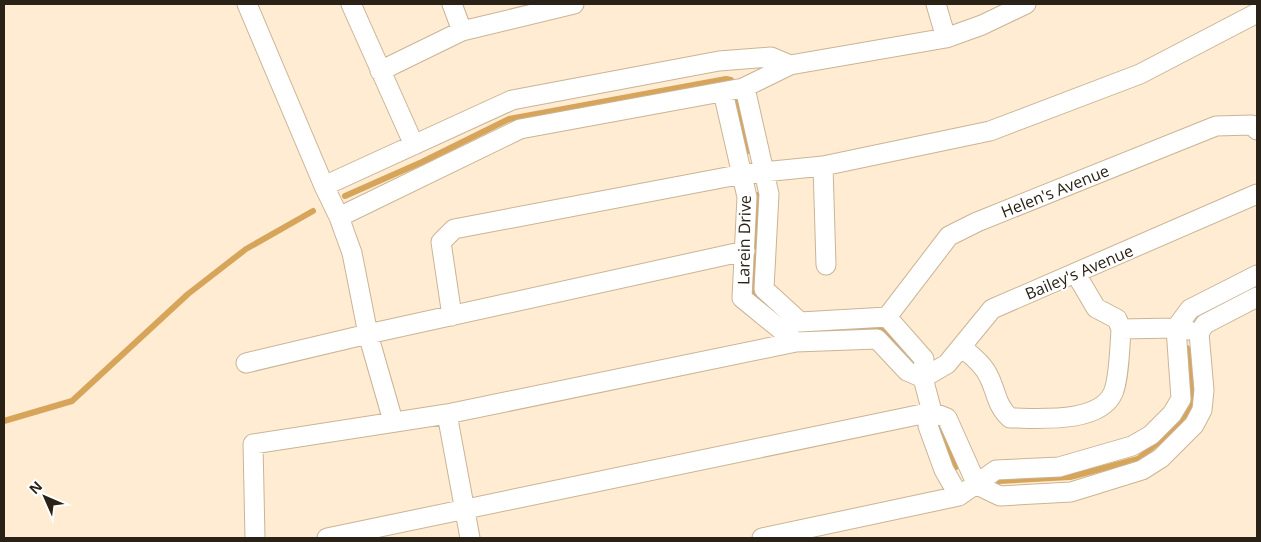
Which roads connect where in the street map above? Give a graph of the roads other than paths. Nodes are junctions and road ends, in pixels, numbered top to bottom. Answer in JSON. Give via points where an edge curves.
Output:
{"nodes":[{"id":1,"x":247,"y":4,"type":"edge"},
{"id":2,"x":352,"y":4,"type":"edge"},
{"id":3,"x":452,"y":4,"type":"edge"},
{"id":4,"x":936,"y":4,"type":"edge"},
{"id":5,"x":1026,"y":4,"type":"edge"},
{"id":6,"x":564,"y":5,"type":"edge"},
{"id":7,"x":1257,"y":13,"type":"edge"},
{"id":8,"x":462,"y":31,"type":"junction"},
{"id":9,"x":946,"y":38,"type":"junction"},
{"id":10,"x":790,"y":65,"type":"junction"},
{"id":11,"x":380,"y":71,"type":"junction"},
{"id":12,"x":734,"y":90,"type":"junction"},
{"id":13,"x":1257,"y":130,"type":"edge"},
{"id":14,"x":414,"y":146,"type":"junction"},
{"id":15,"x":823,"y":166,"type":"junction"},
{"id":16,"x":765,"y":172,"type":"junction"},
{"id":17,"x":743,"y":174,"type":"junction"},
{"id":18,"x":324,"y":186,"type":"junction"},
{"id":19,"x":1257,"y":194,"type":"edge"},
{"id":20,"x":339,"y":217,"type":"junction"},
{"id":21,"x":746,"y":251,"type":"junction"},
{"id":22,"x":826,"y":265,"type":"dead end"},
{"id":23,"x":1076,"y":274,"type":"junction"},
{"id":24,"x":1257,"y":275,"type":"edge"},
{"id":25,"x":1257,"y":297,"type":"edge"},
{"id":26,"x":452,"y":316,"type":"junction"},
{"id":27,"x":887,"y":317,"type":"junction"},
{"id":28,"x":1176,"y":328,"type":"junction"},
{"id":29,"x":1122,"y":329,"type":"junction"},
{"id":30,"x":1199,"y":332,"type":"junction"},
{"id":31,"x":368,"y":334,"type":"junction"},
{"id":32,"x":796,"y":342,"type":"junction"},
{"id":33,"x":963,"y":348,"type":"junction"},
{"id":34,"x":246,"y":363,"type":"dead end"},
{"id":35,"x":923,"y":378,"type":"junction"},
{"id":36,"x":932,"y":412,"type":"junction"},
{"id":37,"x":447,"y":414,"type":"junction"},
{"id":38,"x":393,"y":421,"type":"junction"},
{"id":39,"x":977,"y":485,"type":"junction"},
{"id":40,"x":960,"y":496,"type":"junction"},
{"id":41,"x":464,"y":509,"type":"junction"},
{"id":42,"x":255,"y":538,"type":"edge"},
{"id":43,"x":327,"y":538,"type":"edge"},
{"id":44,"x":470,"y":538,"type":"edge"},
{"id":45,"x":762,"y":538,"type":"edge"}],
"edges":[{"from":1,"to":18,"type":"street"},
{"from":2,"to":11,"type":"street"},
{"from":3,"to":8,"type":"street"},
{"from":4,"to":9,"type":"street"},
{"from":5,"to":9,"type":"street"},
{"from":6,"to":8,"type":"street"},
{"from":7,"to":15,"type":"street","via":[[1140,74],[990,131]]},
{"from":8,"to":11,"type":"street"},
{"from":9,"to":10,"type":"street"},
{"from":10,"to":12,"type":"street"},
{"from":10,"to":14,"type":"street","via":[[771,57],[719,61],[512,100]]},
{"from":11,"to":14,"type":"street"},
{"from":12,"to":16,"type":"street","name":"Larein Drive"},
{"from":12,"to":17,"type":"street","name":"Larein Drive"},
{"from":12,"to":20,"type":"street","via":[[520,129]]},
{"from":13,"to":27,"type":"street","name":"Helen's Avenue","via":[[1252,125],[1216,126],[949,236]]},
{"from":14,"to":18,"type":"street"},
{"from":15,"to":16,"type":"street"},
{"from":15,"to":22,"type":"street"},
{"from":16,"to":17,"type":"street"},
{"from":16,"to":27,"type":"street","name":"Larein Drive","via":[[768,194],[764,289],[800,322]]},
{"from":17,"to":21,"type":"street","name":"Larein Drive","via":[[747,197]]},
{"from":17,"to":26,"type":"street","via":[[454,229],[442,242]]},
{"from":18,"to":20,"type":"street"},
{"from":19,"to":23,"type":"street","name":"Bailey's Avenue"},
{"from":20,"to":31,"type":"street","via":[[352,253]]},
{"from":21,"to":26,"type":"street"},
{"from":21,"to":32,"type":"street","name":"Larein Drive","via":[[742,298]]},
{"from":23,"to":29,"type":"street","via":[[1096,308],[1117,319]]},
{"from":23,"to":33,"type":"street","name":"Bailey's Avenue","via":[[992,309]]},
{"from":24,"to":28,"type":"street","via":[[1190,309]]},
{"from":25,"to":30,"type":"street","via":[[1205,324]]},
{"from":26,"to":31,"type":"street"},
{"from":27,"to":35,"type":"street","via":[[924,359]]},
{"from":28,"to":29,"type":"street"},
{"from":28,"to":30,"type":"street"},
{"from":28,"to":39,"type":"street","via":[[1181,399],[1172,414],[1151,435],[1132,446],[1059,467],[996,470]]},
{"from":29,"to":33,"type":"street","via":[[1114,392],[1107,404],[1072,418],[1010,418],[1001,410],[989,376]]},
{"from":30,"to":39,"type":"street","via":[[1204,390],[1202,410],[1194,425],[1161,458],[1142,470],[1071,492],[1000,496]]},
{"from":31,"to":34,"type":"street"},
{"from":31,"to":38,"type":"street"},
{"from":32,"to":35,"type":"street","via":[[877,339],[907,371]]},
{"from":32,"to":37,"type":"street"},
{"from":33,"to":35,"type":"street","name":"Bailey's Avenue","via":[[947,364]]},
{"from":35,"to":36,"type":"street"},
{"from":36,"to":39,"type":"street","via":[[947,418]]},
{"from":36,"to":40,"type":"street","via":[[928,426],[944,470]]},
{"from":36,"to":41,"type":"street"},
{"from":37,"to":38,"type":"street"},
{"from":37,"to":41,"type":"street"},
{"from":38,"to":42,"type":"street","via":[[253,444]]},
{"from":39,"to":40,"type":"street"},
{"from":40,"to":45,"type":"street"},
{"from":41,"to":43,"type":"street"},
{"from":41,"to":44,"type":"street"}]}
